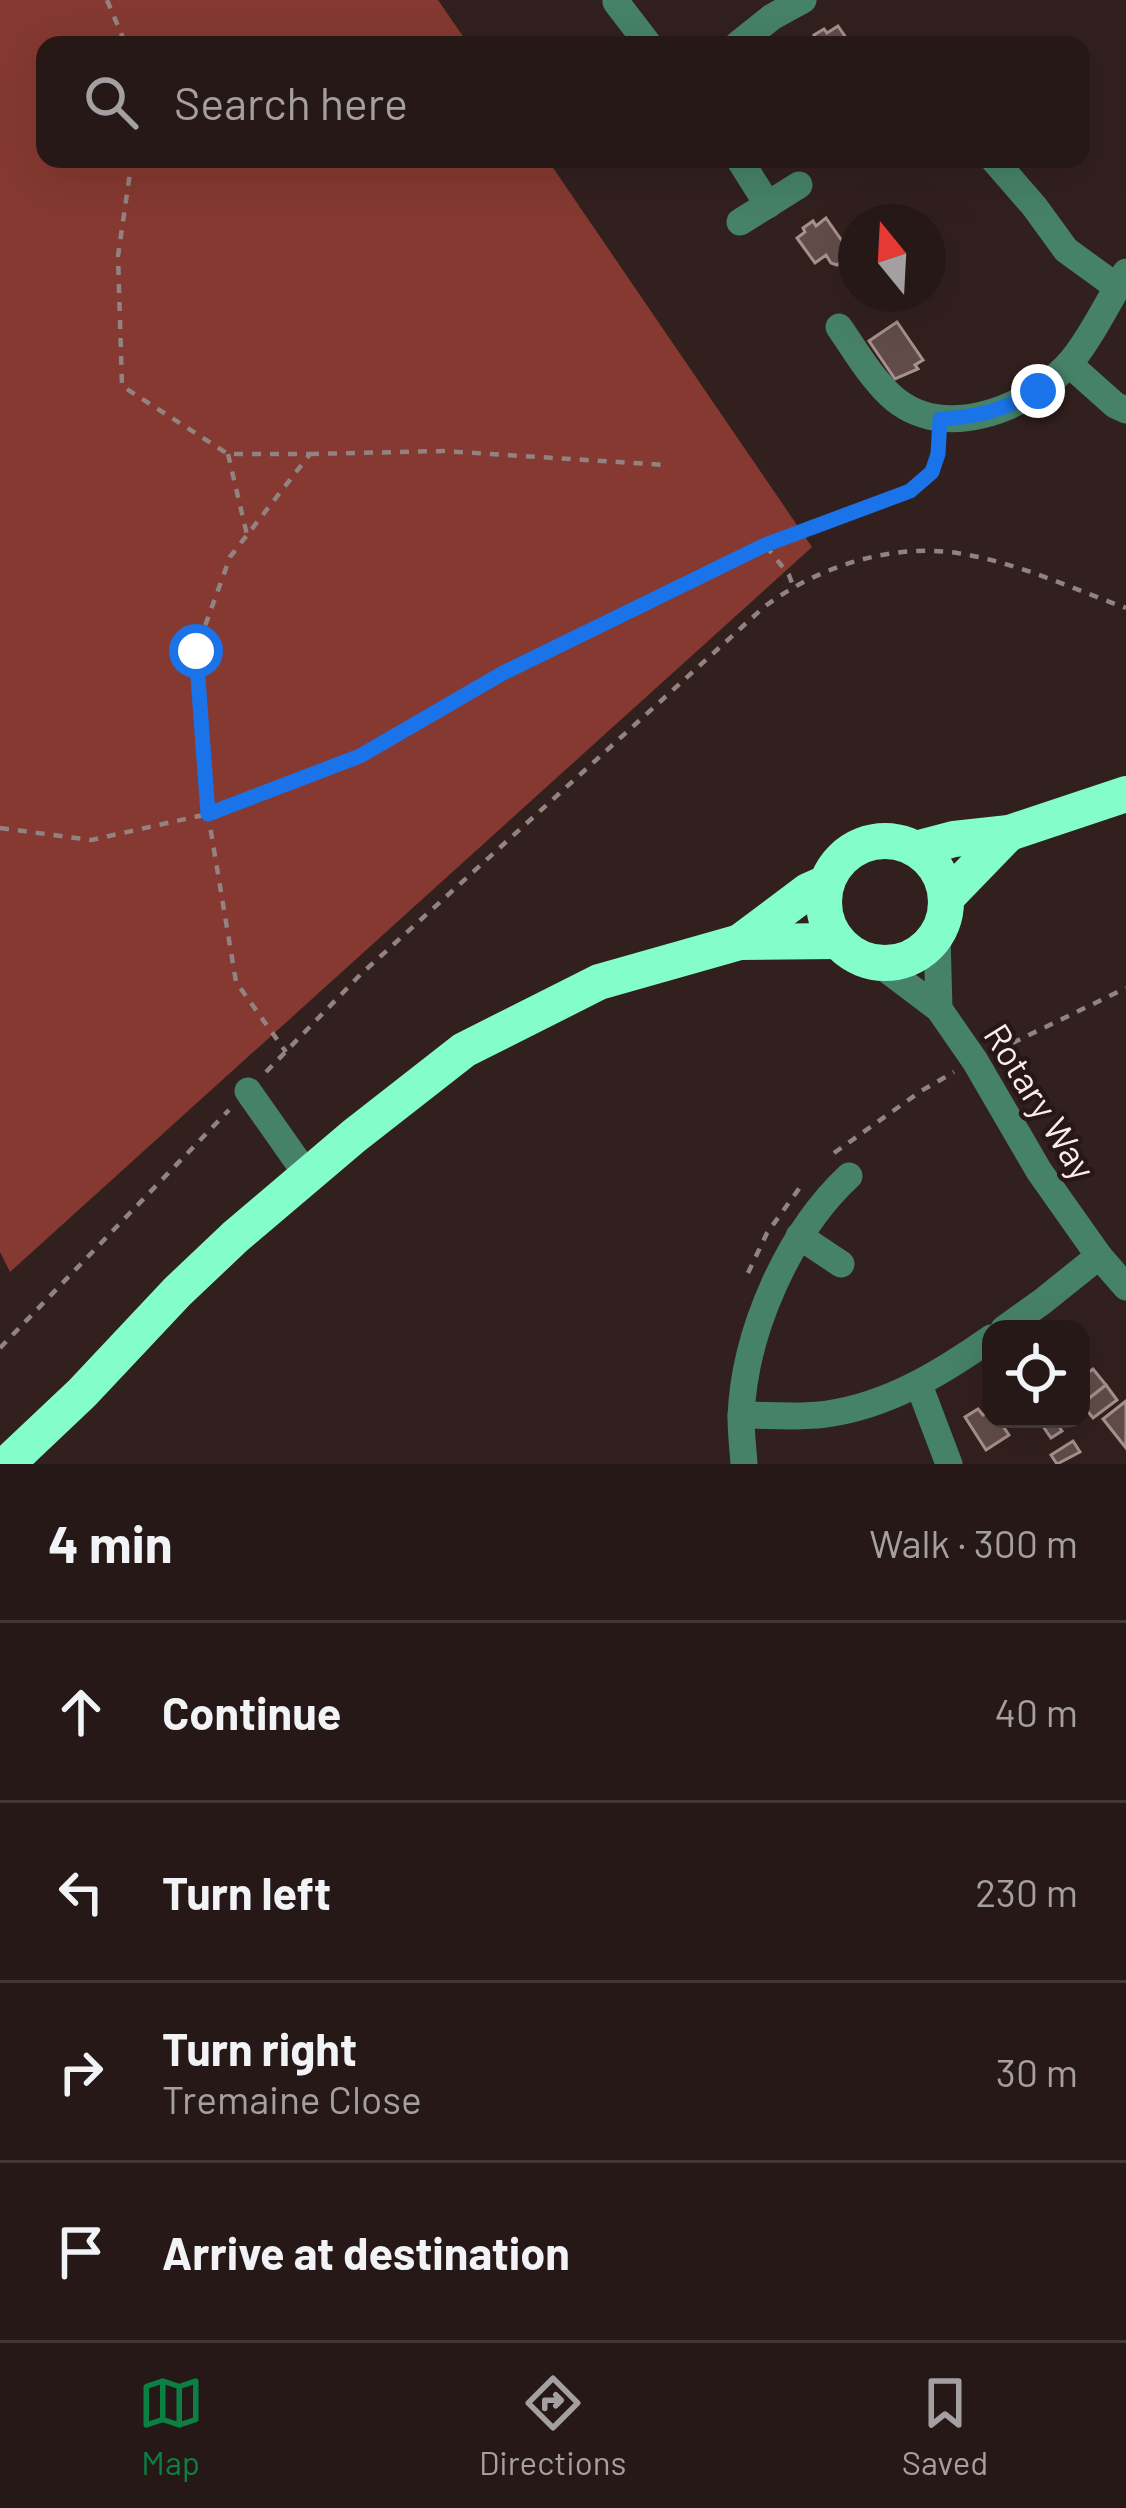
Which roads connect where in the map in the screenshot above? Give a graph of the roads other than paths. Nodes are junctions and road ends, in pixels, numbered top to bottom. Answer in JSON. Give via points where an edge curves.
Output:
{"nodes":[{"id":1,"x":803,"y":0,"type":"edge"},
{"id":2,"x":616,"y":2,"type":"edge"},
{"id":3,"x":643,"y":36,"type":"edge"},
{"id":4,"x":748,"y":36,"type":"edge"},
{"id":5,"x":745,"y":168,"type":"edge"},
{"id":6,"x":1001,"y":168,"type":"edge"},
{"id":7,"x":799,"y":185,"type":"dead end"},
{"id":8,"x":768,"y":205,"type":"junction"},
{"id":9,"x":740,"y":222,"type":"dead end"},
{"id":10,"x":1121,"y":280,"type":"edge"},
{"id":11,"x":839,"y":327,"type":"dead end"},
{"id":12,"x":1070,"y":364,"type":"junction"},
{"id":13,"x":1126,"y":410,"type":"edge"},
{"id":14,"x":1126,"y":794,"type":"edge"},
{"id":15,"x":1010,"y":833,"type":"junction"},
{"id":16,"x":916,"y":849,"type":"junction"},
{"id":17,"x":826,"y":883,"type":"junction"},
{"id":18,"x":946,"y":898,"type":"junction"},
{"id":19,"x":937,"y":935,"type":"junction"},
{"id":20,"x":837,"y":941,"type":"junction"},
{"id":21,"x":740,"y":942,"type":"junction"},
{"id":22,"x":878,"y":963,"type":"junction"},
{"id":23,"x":939,"y":1009,"type":"junction"},
{"id":24,"x":248,"y":1091,"type":"road end"},
{"id":25,"x":307,"y":1175,"type":"junction"},
{"id":26,"x":849,"y":1176,"type":"dead end"},
{"id":27,"x":799,"y":1235,"type":"junction"},
{"id":28,"x":1099,"y":1256,"type":"junction"},
{"id":29,"x":841,"y":1264,"type":"dead end"},
{"id":30,"x":1126,"y":1287,"type":"edge"},
{"id":31,"x":1017,"y":1320,"type":"edge"},
{"id":32,"x":982,"y":1344,"type":"edge"},
{"id":33,"x":920,"y":1385,"type":"junction"},
{"id":34,"x":741,"y":1415,"type":"junction"},
{"id":35,"x":7,"y":1464,"type":"edge"},
{"id":36,"x":744,"y":1464,"type":"edge"},
{"id":37,"x":949,"y":1464,"type":"edge"}],
"edges":[{"from":1,"to":4,"type":"street"},
{"from":2,"to":3,"type":"street"},
{"from":5,"to":8,"type":"street"},
{"from":6,"to":10,"type":"street","via":[[1066,250]]},
{"from":7,"to":8,"type":"street"},
{"from":8,"to":9,"type":"street"},
{"from":10,"to":12,"type":"street"},
{"from":11,"to":12,"type":"street","via":[[892,397],[940,419],[1004,409]]},
{"from":12,"to":13,"type":"street"},
{"from":14,"to":15,"type":"highway"},
{"from":15,"to":16,"type":"highway"},
{"from":15,"to":18,"type":"highway"},
{"from":16,"to":17,"type":"highway","via":[[863,844]]},
{"from":16,"to":18,"type":"highway","via":[[942,878]]},
{"from":17,"to":20,"type":"highway","via":[[825,920]]},
{"from":17,"to":21,"type":"highway"},
{"from":18,"to":19,"type":"highway"},
{"from":19,"to":22,"type":"highway","via":[[907,959]]},
{"from":19,"to":23,"type":"street","name":"Rotary Way"},
{"from":20,"to":21,"type":"highway"},
{"from":20,"to":22,"type":"highway"},
{"from":21,"to":25,"type":"highway","via":[[599,982],[464,1050]]},
{"from":22,"to":23,"type":"street","name":"Rotary Way"},
{"from":23,"to":28,"type":"street","name":"Rotary Way"},
{"from":24,"to":25,"type":"street"},
{"from":25,"to":35,"type":"highway"},
{"from":26,"to":27,"type":"street"},
{"from":27,"to":29,"type":"street"},
{"from":27,"to":34,"type":"street","via":[[764,1309]]},
{"from":28,"to":30,"type":"street","name":"Rotary Way"},
{"from":28,"to":31,"type":"street"},
{"from":32,"to":33,"type":"street"},
{"from":33,"to":34,"type":"street","via":[[826,1414]]},
{"from":33,"to":37,"type":"street"},
{"from":34,"to":36,"type":"street"}]}
